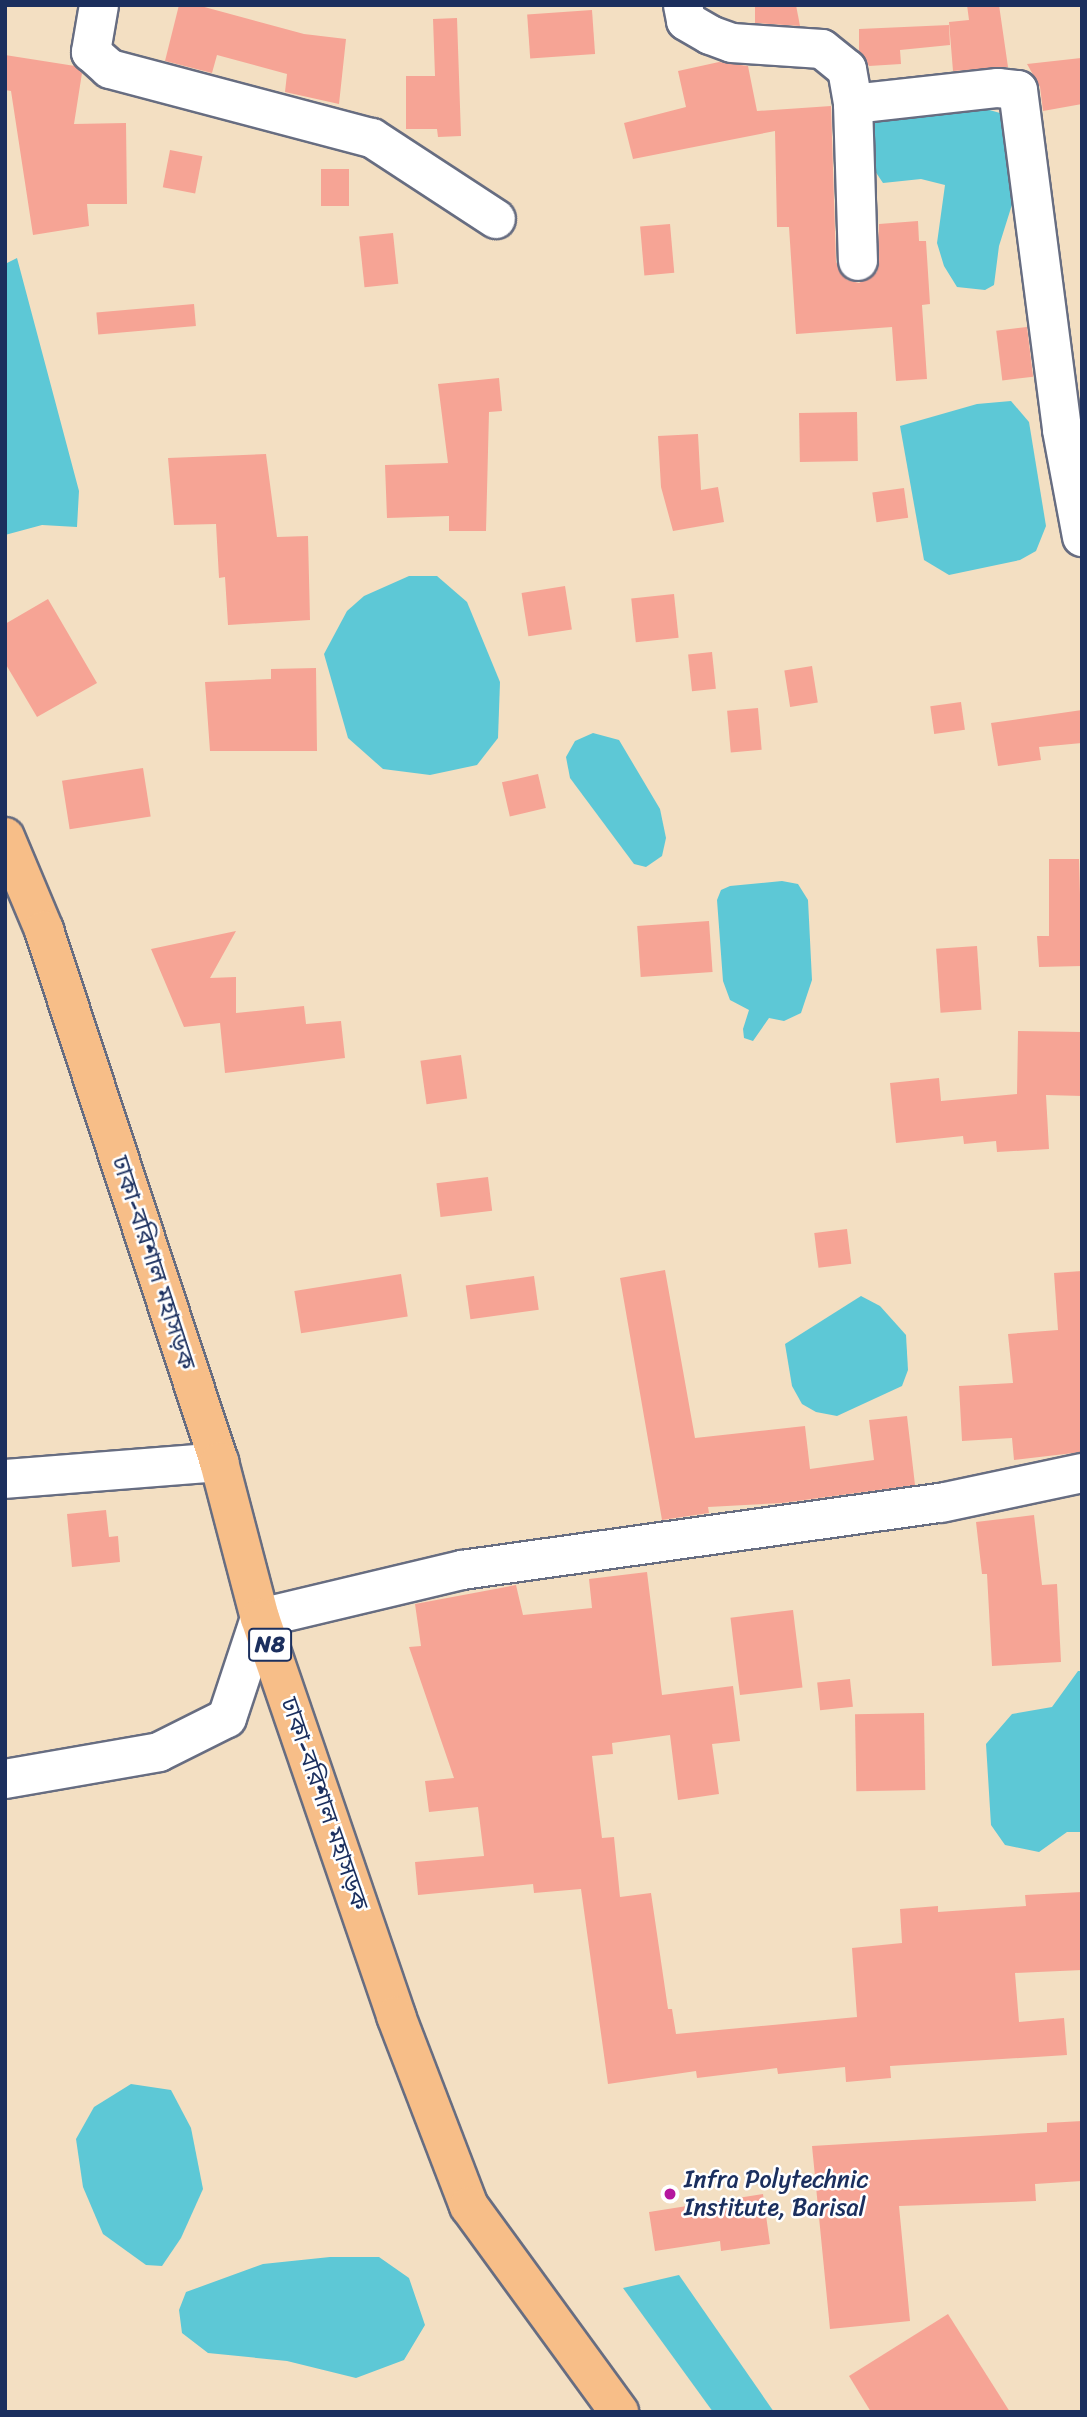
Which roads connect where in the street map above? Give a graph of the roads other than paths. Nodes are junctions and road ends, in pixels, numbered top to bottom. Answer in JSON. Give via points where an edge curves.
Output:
{"nodes":[{"id":1,"x":99,"y":5,"type":"edge"},
{"id":2,"x":683,"y":5,"type":"edge"},
{"id":3,"x":853,"y":104,"type":"junction"},
{"id":4,"x":496,"y":219,"type":"dead end"},
{"id":5,"x":858,"y":261,"type":"dead end"},
{"id":6,"x":1082,"y":537,"type":"edge"},
{"id":7,"x":5,"y":837,"type":"edge"},
{"id":8,"x":219,"y":1462,"type":"junction"},
{"id":9,"x":1082,"y":1473,"type":"edge"},
{"id":10,"x":5,"y":1479,"type":"edge"},
{"id":11,"x":261,"y":1618,"type":"junction"},
{"id":12,"x":5,"y":1779,"type":"edge"},
{"id":13,"x":619,"y":2412,"type":"edge"}],
"edges":[{"from":1,"to":4,"type":"street","via":[[91,52],[110,69],[372,138]]},
{"from":2,"to":3,"type":"street","via":[[686,21],[732,43],[822,49],[847,69]]},
{"from":3,"to":5,"type":"street"},
{"from":3,"to":6,"type":"street","via":[[998,88],[1018,90],[1062,430]]},
{"from":7,"to":8,"type":"highway","name":"ঢাকা-বরিশাল মহাসড়ক","number":"N8","via":[[44,930]]},
{"from":8,"to":10,"type":"street"},
{"from":8,"to":11,"type":"highway","name":"ঢাকা-বরিশাল মহাসড়ক","number":"N8"},
{"from":9,"to":11,"type":"street","via":[[941,1503],[462,1570]]},
{"from":11,"to":12,"type":"street","via":[[227,1718],[159,1752]]},
{"from":11,"to":13,"type":"highway","name":"ঢাকা-বরিশাল মহাসড়ক","number":"N8","via":[[397,2016],[469,2206]]}]}
